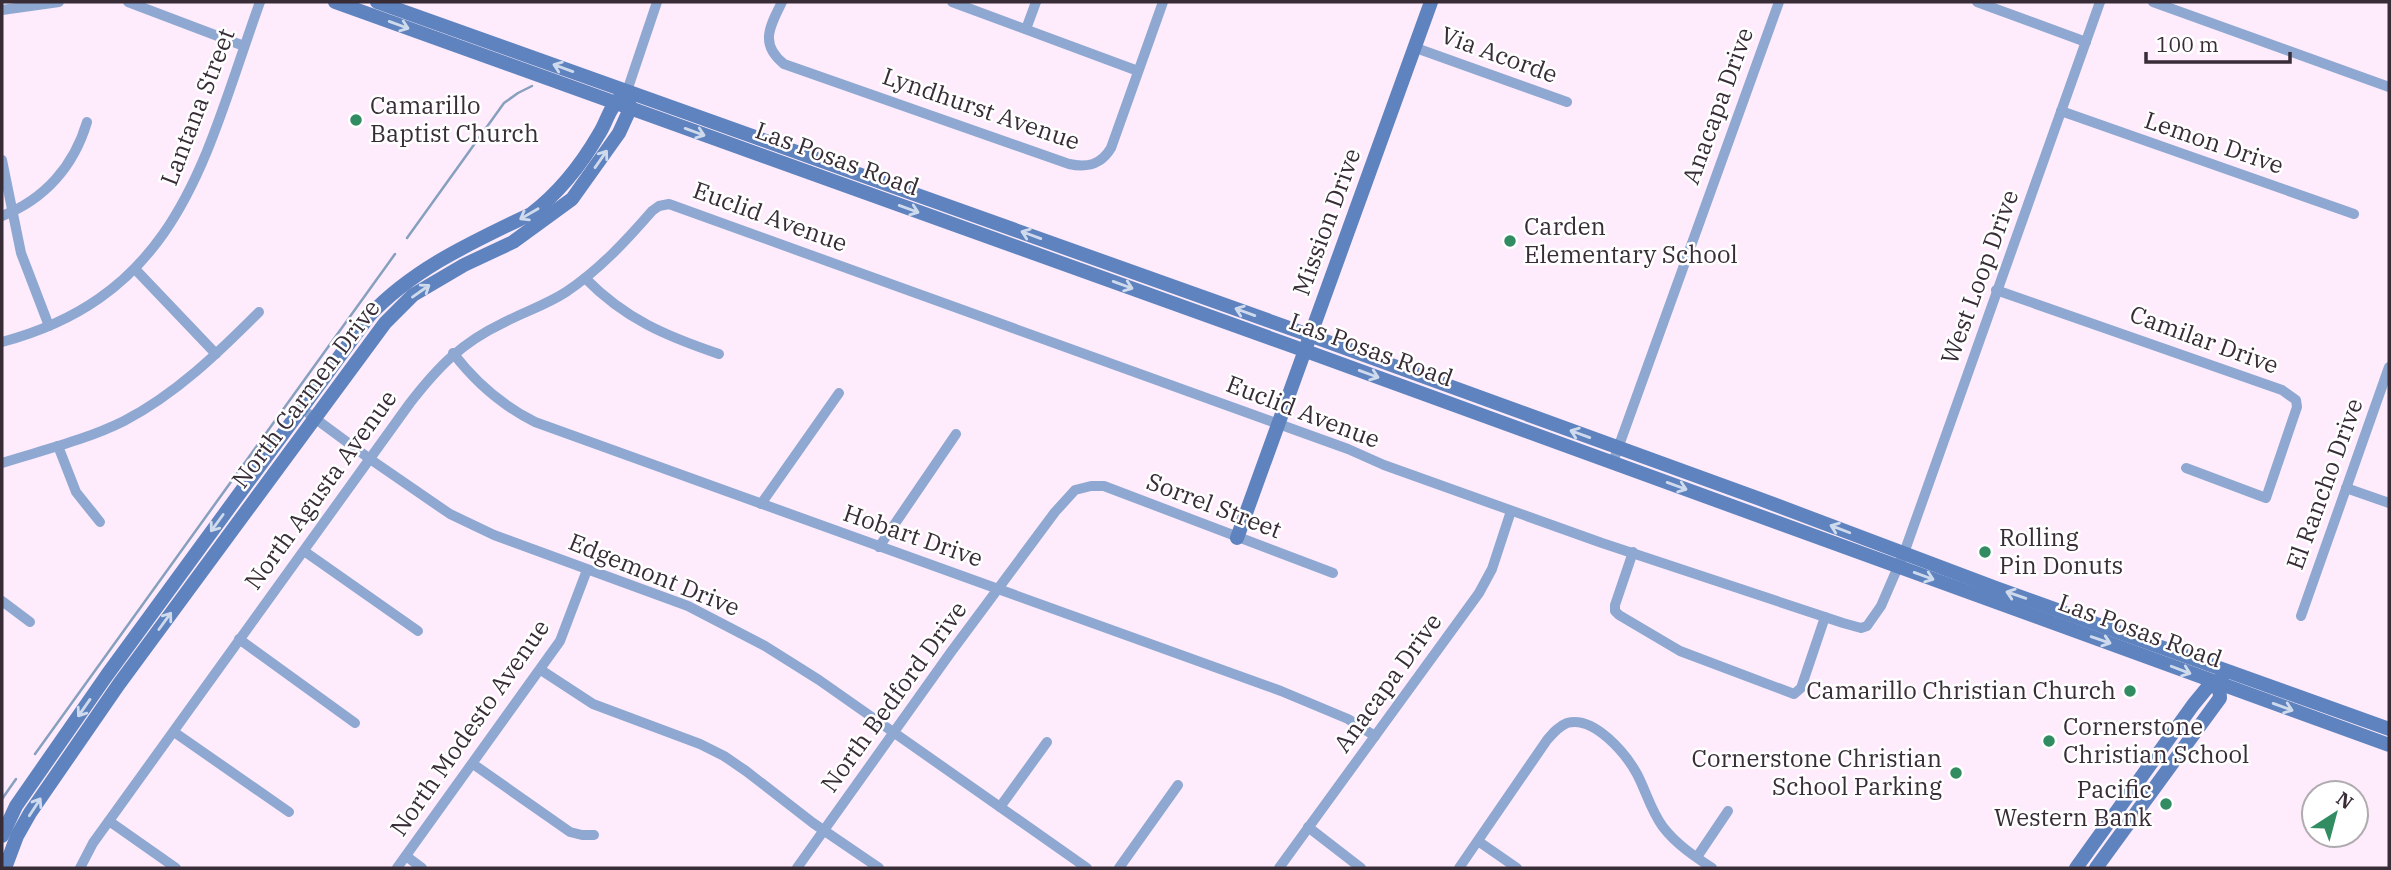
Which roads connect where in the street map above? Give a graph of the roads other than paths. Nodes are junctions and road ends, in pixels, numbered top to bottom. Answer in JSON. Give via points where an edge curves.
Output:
{"nodes":[{"id":1,"x":59,"y":2,"type":"edge"},
{"id":2,"x":128,"y":2,"type":"edge"},
{"id":3,"x":260,"y":2,"type":"edge"},
{"id":4,"x":335,"y":2,"type":"edge"},
{"id":5,"x":377,"y":2,"type":"edge"},
{"id":6,"x":657,"y":2,"type":"edge"},
{"id":7,"x":782,"y":2,"type":"edge"},
{"id":8,"x":952,"y":2,"type":"edge"},
{"id":9,"x":1036,"y":2,"type":"edge"},
{"id":10,"x":1163,"y":2,"type":"edge"},
{"id":11,"x":1431,"y":2,"type":"edge"},
{"id":12,"x":1779,"y":2,"type":"edge"},
{"id":13,"x":1977,"y":2,"type":"edge"},
{"id":14,"x":2100,"y":2,"type":"edge"},
{"id":15,"x":2153,"y":2,"type":"edge"},
{"id":16,"x":2,"y":10,"type":"edge"},
{"id":17,"x":1026,"y":29,"type":"junction"},
{"id":18,"x":2086,"y":42,"type":"junction"},
{"id":19,"x":244,"y":46,"type":"junction"},
{"id":20,"x":1416,"y":48,"type":"junction"},
{"id":21,"x":1138,"y":71,"type":"junction"},
{"id":22,"x":2389,"y":87,"type":"edge"},
{"id":23,"x":627,"y":92,"type":"junction"},
{"id":24,"x":614,"y":103,"type":"junction"},
{"id":25,"x":1567,"y":103,"type":"dead end"},
{"id":26,"x":630,"y":110,"type":"junction"},
{"id":27,"x":2061,"y":111,"type":"junction"},
{"id":28,"x":87,"y":122,"type":"dead end"},
{"id":29,"x":2,"y":160,"type":"edge"},
{"id":30,"x":663,"y":205,"type":"joint"},
{"id":31,"x":7,"y":214,"type":"edge"},
{"id":32,"x":2354,"y":214,"type":"dead end"},
{"id":33,"x":135,"y":269,"type":"junction"},
{"id":34,"x":585,"y":278,"type":"junction"},
{"id":35,"x":1996,"y":290,"type":"junction"},
{"id":36,"x":259,"y":312,"type":"dead end"},
{"id":37,"x":49,"y":326,"type":"junction"},
{"id":38,"x":1309,"y":335,"type":"junction"},
{"id":39,"x":2,"y":342,"type":"edge"},
{"id":40,"x":1304,"y":350,"type":"junction"},
{"id":41,"x":453,"y":353,"type":"junction"},
{"id":42,"x":216,"y":354,"type":"junction"},
{"id":43,"x":719,"y":354,"type":"dead end"},
{"id":44,"x":2389,"y":367,"type":"edge"},
{"id":45,"x":839,"y":393,"type":"dead end"},
{"id":46,"x":301,"y":409,"type":"junction"},
{"id":47,"x":315,"y":418,"type":"junction"},
{"id":48,"x":1279,"y":424,"type":"junction"},
{"id":49,"x":956,"y":434,"type":"dead end"},
{"id":50,"x":58,"y":446,"type":"junction"},
{"id":51,"x":1616,"y":455,"type":"junction"},
{"id":52,"x":370,"y":459,"type":"junction"},
{"id":53,"x":2,"y":463,"type":"edge"},
{"id":54,"x":2186,"y":468,"type":"dead end"},
{"id":55,"x":1080,"y":488,"type":"joint"},
{"id":56,"x":2346,"y":488,"type":"junction"},
{"id":57,"x":2389,"y":503,"type":"edge"},
{"id":58,"x":761,"y":504,"type":"junction"},
{"id":59,"x":1511,"y":511,"type":"junction"},
{"id":60,"x":100,"y":522,"type":"dead end"},
{"id":61,"x":1237,"y":538,"type":"junction"},
{"id":62,"x":879,"y":547,"type":"junction"},
{"id":63,"x":304,"y":551,"type":"junction"},
{"id":64,"x":1633,"y":552,"type":"junction"},
{"id":65,"x":1901,"y":560,"type":"junction"},
{"id":66,"x":587,"y":570,"type":"junction"},
{"id":67,"x":1333,"y":573,"type":"dead end"},
{"id":68,"x":998,"y":588,"type":"junction"},
{"id":69,"x":2,"y":601,"type":"edge"},
{"id":70,"x":2301,"y":616,"type":"dead end"},
{"id":71,"x":1825,"y":617,"type":"junction"},
{"id":72,"x":30,"y":622,"type":"dead end"},
{"id":73,"x":418,"y":631,"type":"dead end"},
{"id":74,"x":239,"y":639,"type":"junction"},
{"id":75,"x":541,"y":670,"type":"junction"},
{"id":76,"x":2225,"y":670,"type":"junction"},
{"id":77,"x":2219,"y":683,"type":"junction"},
{"id":78,"x":355,"y":723,"type":"dead end"},
{"id":79,"x":2389,"y":729,"type":"edge"},
{"id":80,"x":174,"y":732,"type":"junction"},
{"id":81,"x":894,"y":733,"type":"junction"},
{"id":82,"x":1375,"y":736,"type":"junction"},
{"id":83,"x":1047,"y":742,"type":"dead end"},
{"id":84,"x":2389,"y":746,"type":"edge"},
{"id":85,"x":473,"y":764,"type":"junction"},
{"id":86,"x":1178,"y":785,"type":"dead end"},
{"id":87,"x":1000,"y":807,"type":"junction"},
{"id":88,"x":1728,"y":811,"type":"dead end"},
{"id":89,"x":289,"y":812,"type":"dead end"},
{"id":90,"x":109,"y":821,"type":"junction"},
{"id":91,"x":1308,"y":827,"type":"junction"},
{"id":92,"x":824,"y":830,"type":"junction"},
{"id":93,"x":594,"y":835,"type":"dead end"},
{"id":94,"x":2,"y":836,"type":"edge"},
{"id":95,"x":1478,"y":841,"type":"junction"},
{"id":96,"x":406,"y":856,"type":"junction"},
{"id":97,"x":1696,"y":857,"type":"junction"},
{"id":98,"x":5,"y":868,"type":"edge"},
{"id":99,"x":79,"y":868,"type":"edge"},
{"id":100,"x":176,"y":868,"type":"edge"},
{"id":101,"x":397,"y":868,"type":"edge"},
{"id":102,"x":422,"y":868,"type":"edge"},
{"id":103,"x":797,"y":868,"type":"edge"},
{"id":104,"x":879,"y":868,"type":"edge"},
{"id":105,"x":1087,"y":868,"type":"edge"},
{"id":106,"x":1119,"y":868,"type":"edge"},
{"id":107,"x":1279,"y":868,"type":"edge"},
{"id":108,"x":1361,"y":868,"type":"edge"},
{"id":109,"x":1459,"y":868,"type":"edge"},
{"id":110,"x":1517,"y":868,"type":"edge"},
{"id":111,"x":1712,"y":868,"type":"edge"},
{"id":112,"x":2076,"y":868,"type":"edge"},
{"id":113,"x":2096,"y":868,"type":"edge"}],
"edges":[{"from":1,"to":16,"type":"street"},
{"from":2,"to":19,"type":"street"},
{"from":3,"to":19,"type":"street","name":"Lantana Street"},
{"from":4,"to":24,"type":"main road","name":"Las Posas Road","one_way":true},
{"from":23,"to":5,"type":"main road","name":"Las Posas Road","one_way":true},
{"from":6,"to":23,"type":"street"},
{"from":7,"to":21,"type":"street","name":"Lyndhurst Avenue","via":[[768,37],[771,50],[788,66],[1069,164],[1099,162],[1111,148]]},
{"from":8,"to":17,"type":"street"},
{"from":9,"to":17,"type":"street"},
{"from":10,"to":21,"type":"street","name":"Lyndhurst Avenue"},
{"from":11,"to":20,"type":"main road","name":"Mission Drive"},
{"from":12,"to":51,"type":"street","name":"Anacapa Drive"},
{"from":13,"to":18,"type":"street"},
{"from":14,"to":18,"type":"street","name":"West Loop Drive"},
{"from":15,"to":22,"type":"street"},
{"from":17,"to":21,"type":"street"},
{"from":18,"to":27,"type":"street","name":"West Loop Drive"},
{"from":19,"to":33,"type":"street","name":"Lantana Street","via":[[197,177],[176,216]]},
{"from":20,"to":25,"type":"street","name":"Via Acorde"},
{"from":20,"to":38,"type":"main road","name":"Mission Drive"},
{"from":23,"to":24,"type":"main road","name":"North Carmen Drive"},
{"from":23,"to":26,"type":"main road"},
{"from":38,"to":23,"type":"main road","name":"Las Posas Road","one_way":true},
{"from":24,"to":26,"type":"main road","name":"Las Posas Road"},
{"from":24,"to":46,"type":"main road","name":"North Carmen Drive","one_way":true,"via":[[587,153],[555,194],[531,214],[436,261],[401,286],[369,316]]},
{"from":26,"to":40,"type":"main road","name":"Las Posas Road","one_way":true},
{"from":47,"to":26,"type":"main road","name":"North Carmen Drive","one_way":true,"via":[[385,323],[413,295],[513,242],[572,199]]},
{"from":27,"to":32,"type":"street","name":"Lemon Drive"},
{"from":27,"to":35,"type":"street","name":"West Loop Drive"},
{"from":28,"to":31,"type":"street","via":[[75,154],[55,182]]},
{"from":29,"to":31,"type":"street"},
{"from":30,"to":34,"type":"street","name":"North Agusta Avenue"},
{"from":30,"to":48,"type":"street","name":"Euclid Avenue","via":[[691,211]]},
{"from":31,"to":37,"type":"street"},
{"from":33,"to":37,"type":"street","name":"Lantana Street","via":[[110,290]]},
{"from":33,"to":42,"type":"street"},
{"from":34,"to":41,"type":"street","name":"North Agusta Avenue"},
{"from":34,"to":43,"type":"street","via":[[636,321]]},
{"from":35,"to":54,"type":"street","name":"Camilar Drive","via":[[2282,390],[2296,400],[2266,498]]},
{"from":35,"to":65,"type":"street","name":"West Loop Drive"},
{"from":36,"to":42,"type":"street"},
{"from":37,"to":39,"type":"street","name":"Lantana Street"},
{"from":38,"to":40,"type":"main road","name":"Mission Drive"},
{"from":51,"to":38,"type":"main road","name":"Las Posas Road","one_way":true},
{"from":40,"to":48,"type":"main road","name":"Mission Drive"},
{"from":40,"to":51,"type":"main road","name":"Las Posas Road","one_way":true},
{"from":41,"to":52,"type":"street","name":"North Agusta Avenue","via":[[425,383]]},
{"from":41,"to":58,"type":"street","name":"Hobart Drive","via":[[486,390],[535,422]]},
{"from":42,"to":50,"type":"street","via":[[150,406],[111,427]]},
{"from":44,"to":56,"type":"street","name":"El Rancho Drive"},
{"from":45,"to":58,"type":"street"},
{"from":46,"to":47,"type":"street","name":"Edgemont Drive"},
{"from":46,"to":94,"type":"main road","name":"North Carmen Drive","one_way":true,"via":[[107,676],[16,806]]},
{"from":47,"to":52,"type":"street","name":"Edgemont Drive"},
{"from":98,"to":47,"type":"main road","name":"North Carmen Drive","one_way":true,"via":[[17,836],[50,784]]},
{"from":48,"to":59,"type":"street","name":"Euclid Avenue"},
{"from":48,"to":61,"type":"main road","name":"Mission Drive"},
{"from":49,"to":62,"type":"street"},
{"from":50,"to":53,"type":"street"},
{"from":50,"to":60,"type":"street","via":[[76,492]]},
{"from":51,"to":65,"type":"main road","name":"Las Posas Road"},
{"from":52,"to":63,"type":"street","name":"North Agusta Avenue"},
{"from":52,"to":66,"type":"street","name":"Edgemont Drive","via":[[450,514]]},
{"from":55,"to":61,"type":"street","name":"Sorrel Street","via":[[1104,486]]},
{"from":55,"to":68,"type":"street","name":"North Bedford Drive","via":[[1055,512]]},
{"from":56,"to":57,"type":"street"},
{"from":56,"to":70,"type":"street","name":"El Rancho Drive"},
{"from":58,"to":62,"type":"street","name":"Hobart Drive"},
{"from":59,"to":64,"type":"street","name":"Euclid Avenue"},
{"from":59,"to":82,"type":"street","name":"Anacapa Drive","via":[[1479,593]]},
{"from":61,"to":67,"type":"street","name":"Sorrel Street"},
{"from":62,"to":68,"type":"street","name":"Hobart Drive"},
{"from":63,"to":73,"type":"street"},
{"from":63,"to":74,"type":"street","name":"North Agusta Avenue"},
{"from":64,"to":71,"type":"street","name":"Euclid Avenue"},
{"from":64,"to":71,"type":"street","via":[[1615,605],[1619,615],[1680,651],[1794,694],[1801,688]]},
{"from":65,"to":71,"type":"street","name":"Euclid Avenue","via":[[1867,626]]},
{"from":76,"to":65,"type":"main road","name":"Las Posas Road","one_way":true},
{"from":65,"to":77,"type":"main road","name":"Las Posas Road","one_way":true},
{"from":66,"to":75,"type":"street","name":"North Modesto Avenue","via":[[568,626]]},
{"from":66,"to":81,"type":"street","name":"Edgemont Drive","via":[[726,624],[819,680]]},
{"from":68,"to":81,"type":"street","name":"North Bedford Drive"},
{"from":68,"to":82,"type":"street","name":"Hobart Drive","via":[[1315,704]]},
{"from":69,"to":72,"type":"street"},
{"from":74,"to":78,"type":"street"},
{"from":74,"to":80,"type":"street","name":"North Agusta Avenue"},
{"from":75,"to":85,"type":"street","name":"North Modesto Avenue"},
{"from":75,"to":92,"type":"street","via":[[593,704],[724,756]]},
{"from":76,"to":77,"type":"main road"},
{"from":76,"to":79,"type":"main road","name":"Las Posas Road"},
{"from":77,"to":84,"type":"main road","name":"Las Posas Road","one_way":true},
{"from":77,"to":112,"type":"main road","via":[[2207,688],[2193,705]]},
{"from":77,"to":113,"type":"main road","via":[[2220,698]]},
{"from":80,"to":89,"type":"street"},
{"from":80,"to":90,"type":"street","name":"North Agusta Avenue"},
{"from":81,"to":87,"type":"street","name":"Edgemont Drive"},
{"from":81,"to":92,"type":"street","name":"North Bedford Drive"},
{"from":82,"to":91,"type":"street","name":"Anacapa Drive"},
{"from":83,"to":87,"type":"street"},
{"from":85,"to":93,"type":"street","via":[[570,832]]},
{"from":85,"to":96,"type":"street","name":"North Modesto Avenue"},
{"from":86,"to":106,"type":"street"},
{"from":87,"to":105,"type":"street","name":"Edgemont Drive"},
{"from":88,"to":97,"type":"street"},
{"from":90,"to":99,"type":"street","name":"North Agusta Avenue"},
{"from":90,"to":100,"type":"street"},
{"from":91,"to":107,"type":"street","name":"Anacapa Drive"},
{"from":91,"to":108,"type":"street"},
{"from":92,"to":103,"type":"street","name":"North Bedford Drive"},
{"from":92,"to":104,"type":"street"},
{"from":95,"to":97,"type":"street","via":[[1547,740],[1559,727],[1572,722],[1597,729],[1618,749],[1635,771],[1662,825]]},
{"from":95,"to":109,"type":"street"},
{"from":95,"to":110,"type":"street"},
{"from":96,"to":101,"type":"street","name":"North Modesto Avenue"},
{"from":96,"to":102,"type":"street"},
{"from":97,"to":111,"type":"street"}]}
